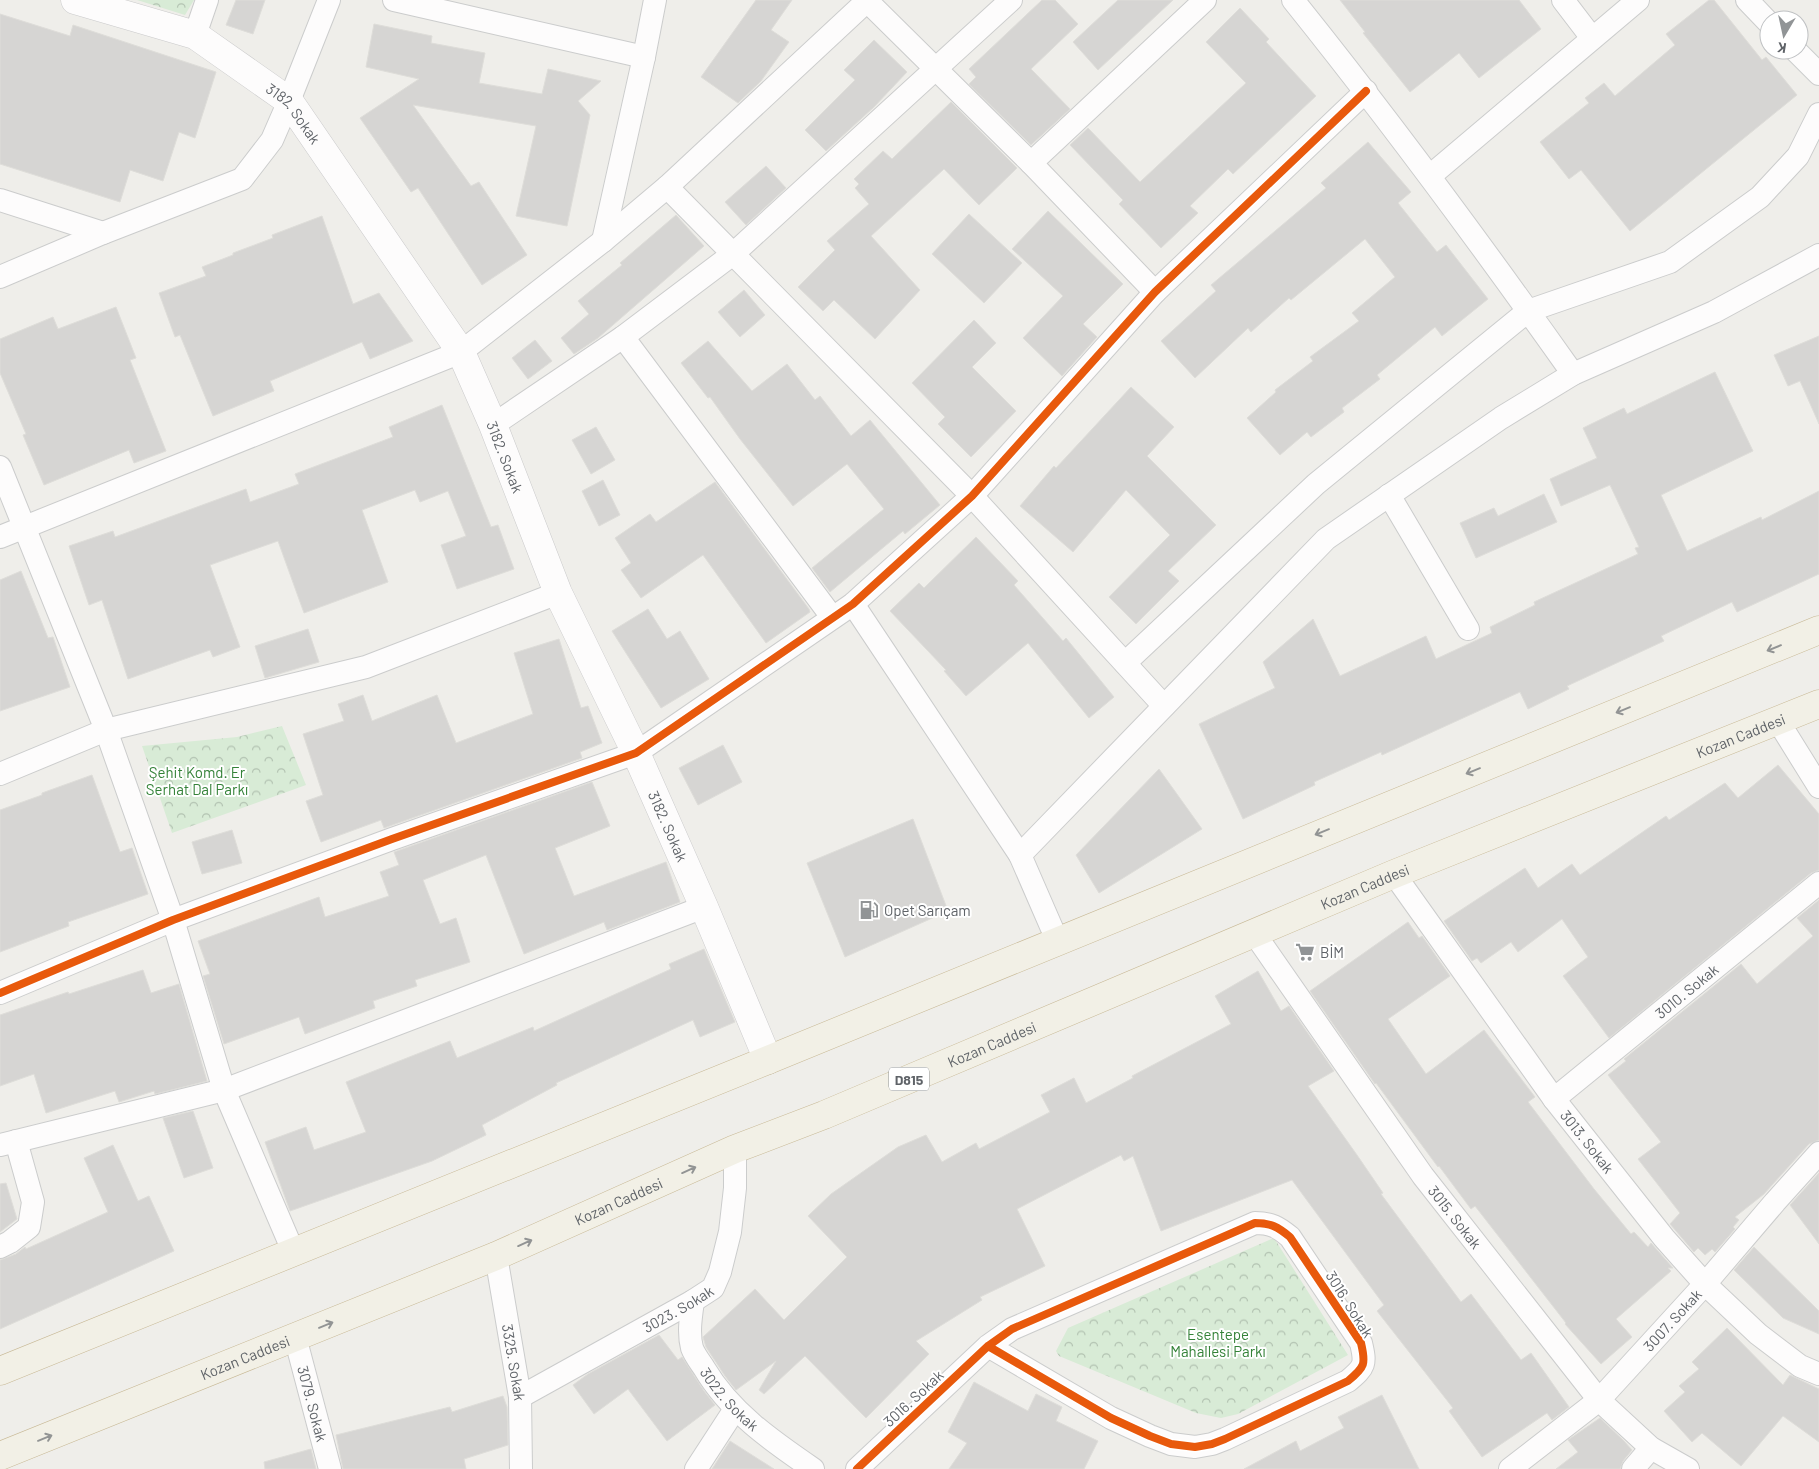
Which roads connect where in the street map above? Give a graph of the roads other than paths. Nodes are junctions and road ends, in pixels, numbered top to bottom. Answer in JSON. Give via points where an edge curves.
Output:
{"nodes":[{"id":1,"x":74,"y":0,"type":"edge"},
{"id":2,"x":207,"y":0,"type":"edge"},
{"id":3,"x":328,"y":0,"type":"edge"},
{"id":4,"x":394,"y":0,"type":"edge"},
{"id":5,"x":655,"y":0,"type":"edge"},
{"id":6,"x":867,"y":0,"type":"edge"},
{"id":7,"x":1011,"y":0,"type":"edge"},
{"id":8,"x":1205,"y":0,"type":"edge"},
{"id":9,"x":1293,"y":0,"type":"edge"},
{"id":10,"x":1563,"y":0,"type":"edge"},
{"id":11,"x":1638,"y":0,"type":"edge"},
{"id":12,"x":1747,"y":0,"type":"edge"},
{"id":13,"x":1759,"y":13,"type":"edge"},
{"id":14,"x":195,"y":35,"type":"junction"},
{"id":15,"x":1592,"y":38,"type":"junction"},
{"id":16,"x":644,"y":57,"type":"junction"},
{"id":17,"x":1806,"y":60,"type":"edge"},
{"id":18,"x":937,"y":69,"type":"junction"},
{"id":19,"x":1819,"y":74,"type":"edge"},
{"id":20,"x":1366,"y":91,"type":"junction"},
{"id":21,"x":289,"y":101,"type":"junction"},
{"id":22,"x":1819,"y":114,"type":"edge"},
{"id":23,"x":1031,"y":163,"type":"junction"},
{"id":24,"x":1430,"y":176,"type":"junction"},
{"id":25,"x":667,"y":187,"type":"junction"},
{"id":26,"x":0,"y":200,"type":"edge"},
{"id":27,"x":103,"y":233,"type":"junction"},
{"id":28,"x":602,"y":241,"type":"junction"},
{"id":29,"x":733,"y":254,"type":"junction"},
{"id":30,"x":1819,"y":255,"type":"edge"},
{"id":31,"x":0,"y":278,"type":"edge"},
{"id":32,"x":1155,"y":292,"type":"junction"},
{"id":33,"x":1528,"y":311,"type":"junction"},
{"id":34,"x":623,"y":337,"type":"junction"},
{"id":35,"x":461,"y":352,"type":"junction"},
{"id":36,"x":1573,"y":374,"type":"junction"},
{"id":37,"x":493,"y":424,"type":"junction"},
{"id":38,"x":0,"y":467,"type":"edge"},
{"id":39,"x":1389,"y":495,"type":"junction"},
{"id":40,"x":972,"y":496,"type":"junction"},
{"id":41,"x":25,"y":528,"type":"junction"},
{"id":42,"x":0,"y":537,"type":"edge"},
{"id":43,"x":558,"y":593,"type":"junction"},
{"id":44,"x":853,"y":604,"type":"junction"},
{"id":45,"x":832,"y":617,"type":"junction"},
{"id":46,"x":1468,"y":628,"type":"dead end"},
{"id":47,"x":1819,"y":630,"type":"edge"},
{"id":48,"x":1125,"y":664,"type":"junction"},
{"id":49,"x":1819,"y":704,"type":"edge"},
{"id":50,"x":1164,"y":706,"type":"junction"},
{"id":51,"x":1778,"y":721,"type":"junction"},
{"id":52,"x":106,"y":730,"type":"junction"},
{"id":53,"x":636,"y":753,"type":"junction"},
{"id":54,"x":0,"y":774,"type":"edge"},
{"id":55,"x":1819,"y":787,"type":"edge"},
{"id":56,"x":1020,"y":855,"type":"junction"},
{"id":57,"x":1394,"y":874,"type":"junction"},
{"id":58,"x":1819,"y":883,"type":"edge"},
{"id":59,"x":704,"y":907,"type":"junction"},
{"id":60,"x":173,"y":920,"type":"junction"},
{"id":61,"x":1254,"y":933,"type":"junction"},
{"id":62,"x":1057,"y":940,"type":"junction"},
{"id":63,"x":0,"y":993,"type":"edge"},
{"id":64,"x":768,"y":1060,"type":"junction"},
{"id":65,"x":224,"y":1090,"type":"junction"},
{"id":66,"x":1554,"y":1099,"type":"junction"},
{"id":67,"x":8,"y":1143,"type":"edge"},
{"id":68,"x":735,"y":1149,"type":"junction"},
{"id":69,"x":1819,"y":1153,"type":"edge"},
{"id":70,"x":0,"y":1247,"type":"edge"},
{"id":71,"x":294,"y":1251,"type":"junction"},
{"id":72,"x":496,"y":1256,"type":"junction"},
{"id":73,"x":1706,"y":1284,"type":"junction"},
{"id":74,"x":693,"y":1302,"type":"junction"},
{"id":75,"x":295,"y":1337,"type":"junction"},
{"id":76,"x":988,"y":1346,"type":"junction"},
{"id":77,"x":0,"y":1371,"type":"edge"},
{"id":78,"x":1819,"y":1374,"type":"edge"},
{"id":79,"x":520,"y":1397,"type":"junction"},
{"id":80,"x":1599,"y":1400,"type":"junction"},
{"id":81,"x":735,"y":1409,"type":"junction"},
{"id":82,"x":1651,"y":1448,"type":"junction"},
{"id":83,"x":0,"y":1456,"type":"edge"},
{"id":84,"x":330,"y":1469,"type":"edge"},
{"id":85,"x":521,"y":1469,"type":"edge"},
{"id":86,"x":696,"y":1469,"type":"edge"},
{"id":87,"x":813,"y":1469,"type":"edge"},
{"id":88,"x":857,"y":1469,"type":"edge"},
{"id":89,"x":1510,"y":1469,"type":"edge"},
{"id":90,"x":1633,"y":1469,"type":"edge"},
{"id":91,"x":1688,"y":1469,"type":"edge"}],
"edges":[{"from":1,"to":14,"type":"main road","name":"3182. Sokak"},
{"from":2,"to":14,"type":"street"},
{"from":3,"to":21,"type":"street"},
{"from":4,"to":16,"type":"street"},
{"from":5,"to":16,"type":"street"},
{"from":6,"to":18,"type":"street"},
{"from":6,"to":25,"type":"street"},
{"from":7,"to":18,"type":"street"},
{"from":8,"to":23,"type":"street"},
{"from":9,"to":20,"type":"street"},
{"from":10,"to":15,"type":"street"},
{"from":11,"to":15,"type":"street"},
{"from":12,"to":13,"type":"street"},
{"from":14,"to":21,"type":"main road","name":"3182. Sokak"},
{"from":15,"to":24,"type":"street"},
{"from":16,"to":28,"type":"street"},
{"from":17,"to":19,"type":"street"},
{"from":18,"to":23,"type":"street"},
{"from":18,"to":29,"type":"street"},
{"from":20,"to":24,"type":"street"},
{"from":20,"to":32,"type":"street"},
{"from":21,"to":27,"type":"street","via":[[272,140],[242,179]]},
{"from":21,"to":35,"type":"main road","name":"3182. Sokak"},
{"from":22,"to":33,"type":"street","via":[[1798,156],[1760,198],[1670,262]]},
{"from":23,"to":32,"type":"street"},
{"from":24,"to":33,"type":"street"},
{"from":25,"to":28,"type":"street"},
{"from":25,"to":29,"type":"street"},
{"from":26,"to":27,"type":"street"},
{"from":27,"to":31,"type":"street"},
{"from":28,"to":35,"type":"street"},
{"from":29,"to":34,"type":"street"},
{"from":29,"to":40,"type":"street"},
{"from":30,"to":36,"type":"street","via":[[1714,312]]},
{"from":32,"to":40,"type":"street"},
{"from":33,"to":36,"type":"street"},
{"from":33,"to":48,"type":"street","via":[[1316,484]]},
{"from":34,"to":37,"type":"street"},
{"from":34,"to":45,"type":"street"},
{"from":35,"to":37,"type":"main road","name":"3182. Sokak"},
{"from":35,"to":41,"type":"street"},
{"from":36,"to":39,"type":"street"},
{"from":37,"to":43,"type":"main road","name":"3182. Sokak"},
{"from":38,"to":41,"type":"street"},
{"from":39,"to":46,"type":"street"},
{"from":39,"to":50,"type":"street","via":[[1326,539]]},
{"from":40,"to":44,"type":"street"},
{"from":40,"to":48,"type":"street"},
{"from":41,"to":42,"type":"street"},
{"from":41,"to":52,"type":"street"},
{"from":43,"to":52,"type":"street","via":[[366,666]]},
{"from":43,"to":53,"type":"main road","name":"3182. Sokak"},
{"from":44,"to":45,"type":"street"},
{"from":44,"to":56,"type":"street"},
{"from":45,"to":53,"type":"street"},
{"from":47,"to":62,"type":"highway","one_way":true},
{"from":48,"to":50,"type":"street"},
{"from":49,"to":51,"type":"highway","name":"Kozan Caddesi","number":"D815"},
{"from":50,"to":56,"type":"street"},
{"from":51,"to":55,"type":"street"},
{"from":51,"to":57,"type":"highway","name":"Kozan Caddesi","number":"D815"},
{"from":52,"to":54,"type":"street"},
{"from":52,"to":60,"type":"street"},
{"from":53,"to":59,"type":"main road","name":"3182. Sokak"},
{"from":53,"to":60,"type":"street"},
{"from":56,"to":62,"type":"street"},
{"from":57,"to":61,"type":"highway","name":"Kozan Caddesi","number":"D815"},
{"from":57,"to":66,"type":"street","name":"3013. Sokak"},
{"from":58,"to":66,"type":"street","name":"3010. Sokak"},
{"from":59,"to":64,"type":"main road","name":"3182. Sokak"},
{"from":59,"to":65,"type":"street"},
{"from":60,"to":63,"type":"street"},
{"from":60,"to":65,"type":"street"},
{"from":61,"to":68,"type":"highway","name":"Kozan Caddesi","number":"D815"},
{"from":61,"to":80,"type":"street","name":"3015. Sokak","via":[[1423,1176]]},
{"from":62,"to":64,"type":"highway"},
{"from":64,"to":71,"type":"highway"},
{"from":65,"to":67,"type":"street"},
{"from":65,"to":71,"type":"street"},
{"from":66,"to":73,"type":"street","name":"3013. Sokak","via":[[1664,1238]]},
{"from":67,"to":70,"type":"street","via":[[33,1202],[29,1227]]},
{"from":72,"to":68,"type":"highway","name":"Kozan Caddesi","number":"D815","one_way":true},
{"from":68,"to":74,"type":"street","name":"3023. Sokak","via":[[730,1232],[720,1272],[712,1288]]},
{"from":69,"to":73,"type":"street","name":"3007. Sokak"},
{"from":71,"to":77,"type":"highway"},
{"from":75,"to":72,"type":"highway","name":"Kozan Caddesi","number":"D815","one_way":true},
{"from":72,"to":79,"type":"street","name":"3325. Sokak"},
{"from":73,"to":78,"type":"street","name":"3013. Sokak","via":[[1758,1334],[1800,1366]]},
{"from":73,"to":80,"type":"street","name":"3007. Sokak"},
{"from":74,"to":79,"type":"street","name":"3023. Sokak"},
{"from":74,"to":81,"type":"street","name":"3022. Sokak","via":[[692,1348],[707,1374]]},
{"from":83,"to":75,"type":"highway","name":"Kozan Caddesi","number":"D815","one_way":true},
{"from":75,"to":84,"type":"street","name":"3079. Sokak"},
{"from":76,"to":76,"type":"street","name":"3016. Sokak","via":[[1111,1418],[1170,1444],[1195,1447],[1226,1439],[1348,1381],[1362,1370],[1364,1357],[1361,1343],[1290,1237],[1277,1226],[1267,1223],[1255,1223],[1012,1329]]},
{"from":76,"to":88,"type":"street","name":"3016. Sokak"},
{"from":79,"to":85,"type":"street","name":"3325. Sokak"},
{"from":80,"to":82,"type":"street","name":"3015. Sokak"},
{"from":80,"to":89,"type":"street","name":"3007. Sokak"},
{"from":81,"to":86,"type":"street"},
{"from":81,"to":87,"type":"street","name":"3022. Sokak"},
{"from":82,"to":90,"type":"street"},
{"from":82,"to":91,"type":"street","name":"3015. Sokak"}]}
